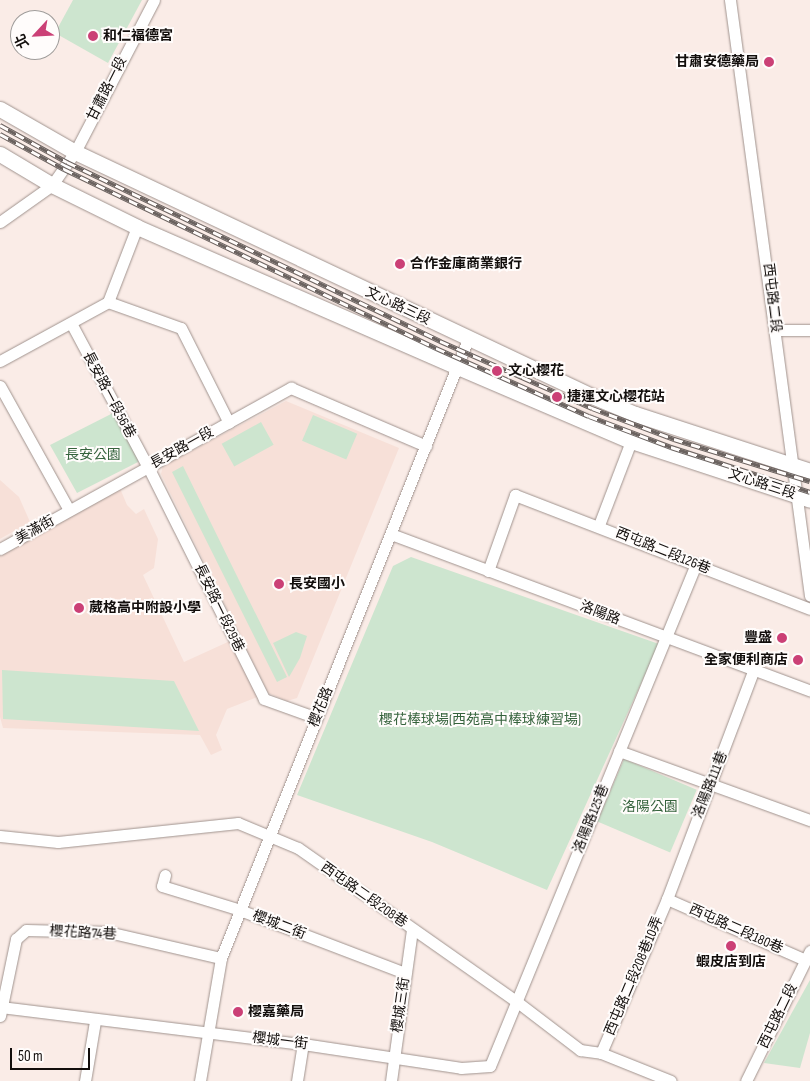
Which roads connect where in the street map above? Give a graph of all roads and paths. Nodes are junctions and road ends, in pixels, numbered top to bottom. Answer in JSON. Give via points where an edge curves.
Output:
{"nodes":[{"id":1,"x":154,"y":0,"type":"edge"},
{"id":2,"x":730,"y":0,"type":"edge"},
{"id":3,"x":0,"y":109,"type":"edge"},
{"id":4,"x":74,"y":152,"type":"junction"},
{"id":5,"x":0,"y":154,"type":"edge"},
{"id":6,"x":52,"y":185,"type":"junction"},
{"id":7,"x":0,"y":222,"type":"edge"},
{"id":8,"x":137,"y":227,"type":"junction"},
{"id":9,"x":108,"y":302,"type":"junction"},
{"id":10,"x":71,"y":323,"type":"junction"},
{"id":11,"x":776,"y":330,"type":"junction"},
{"id":12,"x":810,"y":330,"type":"edge"},
{"id":13,"x":468,"y":339,"type":"junction"},
{"id":14,"x":0,"y":361,"type":"edge"},
{"id":15,"x":458,"y":367,"type":"junction"},
{"id":16,"x":0,"y":386,"type":"edge"},
{"id":17,"x":228,"y":422,"type":"junction"},
{"id":18,"x":631,"y":441,"type":"junction"},
{"id":19,"x":426,"y":446,"type":"junction"},
{"id":20,"x":791,"y":466,"type":"junction"},
{"id":21,"x":148,"y":467,"type":"junction"},
{"id":22,"x":810,"y":471,"type":"edge"},
{"id":23,"x":795,"y":494,"type":"junction"},
{"id":24,"x":810,"y":500,"type":"edge"},
{"id":25,"x":69,"y":510,"type":"junction"},
{"id":26,"x":599,"y":526,"type":"junction"},
{"id":27,"x":391,"y":534,"type":"junction"},
{"id":28,"x":0,"y":549,"type":"edge"},
{"id":29,"x":696,"y":564,"type":"junction"},
{"id":30,"x":488,"y":571,"type":"junction"},
{"id":31,"x":810,"y":596,"type":"edge"},
{"id":32,"x":810,"y":609,"type":"edge"},
{"id":33,"x":666,"y":638,"type":"junction"},
{"id":34,"x":752,"y":671,"type":"junction"},
{"id":35,"x":810,"y":691,"type":"edge"},
{"id":36,"x":317,"y":718,"type":"junction"},
{"id":37,"x":619,"y":751,"type":"junction"},
{"id":38,"x":710,"y":782,"type":"junction"},
{"id":39,"x":810,"y":820,"type":"edge"},
{"id":40,"x":0,"y":836,"type":"edge"},
{"id":41,"x":270,"y":836,"type":"junction"},
{"id":42,"x":166,"y":875,"type":"dead end"},
{"id":43,"x":667,"y":898,"type":"junction"},
{"id":44,"x":240,"y":910,"type":"junction"},
{"id":45,"x":412,"y":929,"type":"junction"},
{"id":46,"x":808,"y":955,"type":"edge"},
{"id":47,"x":221,"y":958,"type":"junction"},
{"id":48,"x":405,"y":973,"type":"junction"},
{"id":49,"x":516,"y":1001,"type":"junction"},
{"id":50,"x":1,"y":1010,"type":"edge"},
{"id":51,"x":95,"y":1021,"type":"junction"},
{"id":52,"x":207,"y":1033,"type":"junction"},
{"id":53,"x":303,"y":1044,"type":"junction"},
{"id":54,"x":601,"y":1054,"type":"junction"},
{"id":55,"x":393,"y":1058,"type":"junction"},
{"id":56,"x":85,"y":1081,"type":"edge"},
{"id":57,"x":200,"y":1081,"type":"edge"},
{"id":58,"x":297,"y":1081,"type":"edge"},
{"id":59,"x":391,"y":1081,"type":"edge"},
{"id":60,"x":671,"y":1081,"type":"edge"},
{"id":61,"x":746,"y":1081,"type":"edge"}],
"edges":[{"from":1,"to":4,"type":"street","name":"甘肅路一段"},
{"from":2,"to":11,"type":"street","name":"西屯路二段"},
{"from":3,"to":4,"type":"main road","name":"文心路三段"},
{"from":4,"to":6,"type":"street","name":"甘肅路一段"},
{"from":4,"to":13,"type":"main road","name":"文心路三段"},
{"from":5,"to":6,"type":"main road","name":"文心路三段"},
{"from":6,"to":7,"type":"street"},
{"from":6,"to":8,"type":"main road","name":"文心路三段"},
{"from":8,"to":9,"type":"street"},
{"from":8,"to":15,"type":"main road","name":"文心路三段"},
{"from":9,"to":10,"type":"street"},
{"from":9,"to":17,"type":"street","via":[[182,328]]},
{"from":10,"to":14,"type":"street"},
{"from":10,"to":21,"type":"street","name":"長安路一段56巷"},
{"from":11,"to":12,"type":"street"},
{"from":11,"to":20,"type":"street","name":"西屯路二段"},
{"from":13,"to":15,"type":"street","name":"櫻花路"},
{"from":13,"to":20,"type":"main road","name":"文心路三段","via":[[635,414]]},
{"from":15,"to":18,"type":"main road","name":"文心路三段"},
{"from":15,"to":19,"type":"street","name":"櫻花路"},
{"from":16,"to":25,"type":"street"},
{"from":17,"to":19,"type":"street","name":"長安路一段","via":[[292,388]]},
{"from":17,"to":21,"type":"street","name":"長安路一段"},
{"from":18,"to":23,"type":"main road","name":"文心路三段"},
{"from":18,"to":26,"type":"street"},
{"from":19,"to":27,"type":"street","name":"櫻花路"},
{"from":20,"to":22,"type":"main road","name":"文心路三段"},
{"from":20,"to":23,"type":"street","name":"西屯路二段"},
{"from":21,"to":25,"type":"street","name":"長安路一段"},
{"from":21,"to":36,"type":"street","name":"長安路一段29巷","via":[[264,699]]},
{"from":23,"to":24,"type":"main road","name":"文心路三段"},
{"from":23,"to":31,"type":"street","name":"西屯路二段"},
{"from":25,"to":28,"type":"street","name":"美滿街"},
{"from":26,"to":29,"type":"street","name":"西屯路二段126巷"},
{"from":26,"to":30,"type":"street","name":"西屯路二段126巷","via":[[514,495]]},
{"from":27,"to":30,"type":"street","name":"洛陽路"},
{"from":27,"to":36,"type":"street","name":"櫻花路"},
{"from":29,"to":32,"type":"street","name":"西屯路二段126巷"},
{"from":29,"to":33,"type":"street","name":"洛陽路125巷"},
{"from":30,"to":33,"type":"street","name":"洛陽路"},
{"from":33,"to":34,"type":"street","name":"洛陽路"},
{"from":33,"to":37,"type":"street","name":"洛陽路125巷"},
{"from":34,"to":35,"type":"street","name":"洛陽路"},
{"from":34,"to":38,"type":"street","name":"洛陽路111巷"},
{"from":36,"to":41,"type":"street","name":"櫻花路"},
{"from":37,"to":38,"type":"street"},
{"from":37,"to":49,"type":"street","name":"洛陽路125巷"},
{"from":38,"to":39,"type":"street"},
{"from":38,"to":43,"type":"street","name":"洛陽路111巷"},
{"from":40,"to":41,"type":"street","name":"西屯路二段208巷","via":[[67,842],[238,823]]},
{"from":41,"to":44,"type":"street","name":"櫻花路"},
{"from":41,"to":45,"type":"street","name":"西屯路二段208巷","via":[[298,848]]},
{"from":42,"to":44,"type":"street","name":"櫻城二街","via":[[162,886]]},
{"from":43,"to":46,"type":"street","name":"西屯路二段180巷"},
{"from":43,"to":54,"type":"street","name":"西屯路二段208巷10弄"},
{"from":44,"to":47,"type":"street","name":"櫻花路"},
{"from":44,"to":48,"type":"street","name":"櫻城二街"},
{"from":45,"to":48,"type":"street","name":"櫻城三街"},
{"from":45,"to":49,"type":"street","name":"西屯路二段208巷"},
{"from":46,"to":61,"type":"street","name":"西屯路二段"},
{"from":47,"to":50,"type":"street","name":"櫻花路74巷","via":[[108,932],[26,930],[16,939]]},
{"from":47,"to":52,"type":"street","name":"櫻花路"},
{"from":48,"to":55,"type":"street","name":"櫻城三街"},
{"from":49,"to":54,"type":"street","name":"西屯路二段208巷","via":[[580,1050]]},
{"from":49,"to":55,"type":"street","name":"櫻城一街","via":[[490,1066],[462,1068]]},
{"from":50,"to":51,"type":"street","name":"櫻城一街"},
{"from":51,"to":52,"type":"street","name":"櫻城一街"},
{"from":51,"to":56,"type":"street"},
{"from":52,"to":53,"type":"street","name":"櫻城一街"},
{"from":52,"to":57,"type":"street","name":"櫻花路"},
{"from":53,"to":55,"type":"street","name":"櫻城一街"},
{"from":53,"to":58,"type":"street"},
{"from":54,"to":60,"type":"street","name":"西屯路二段208巷"},
{"from":55,"to":59,"type":"street","name":"櫻城三街"}]}
